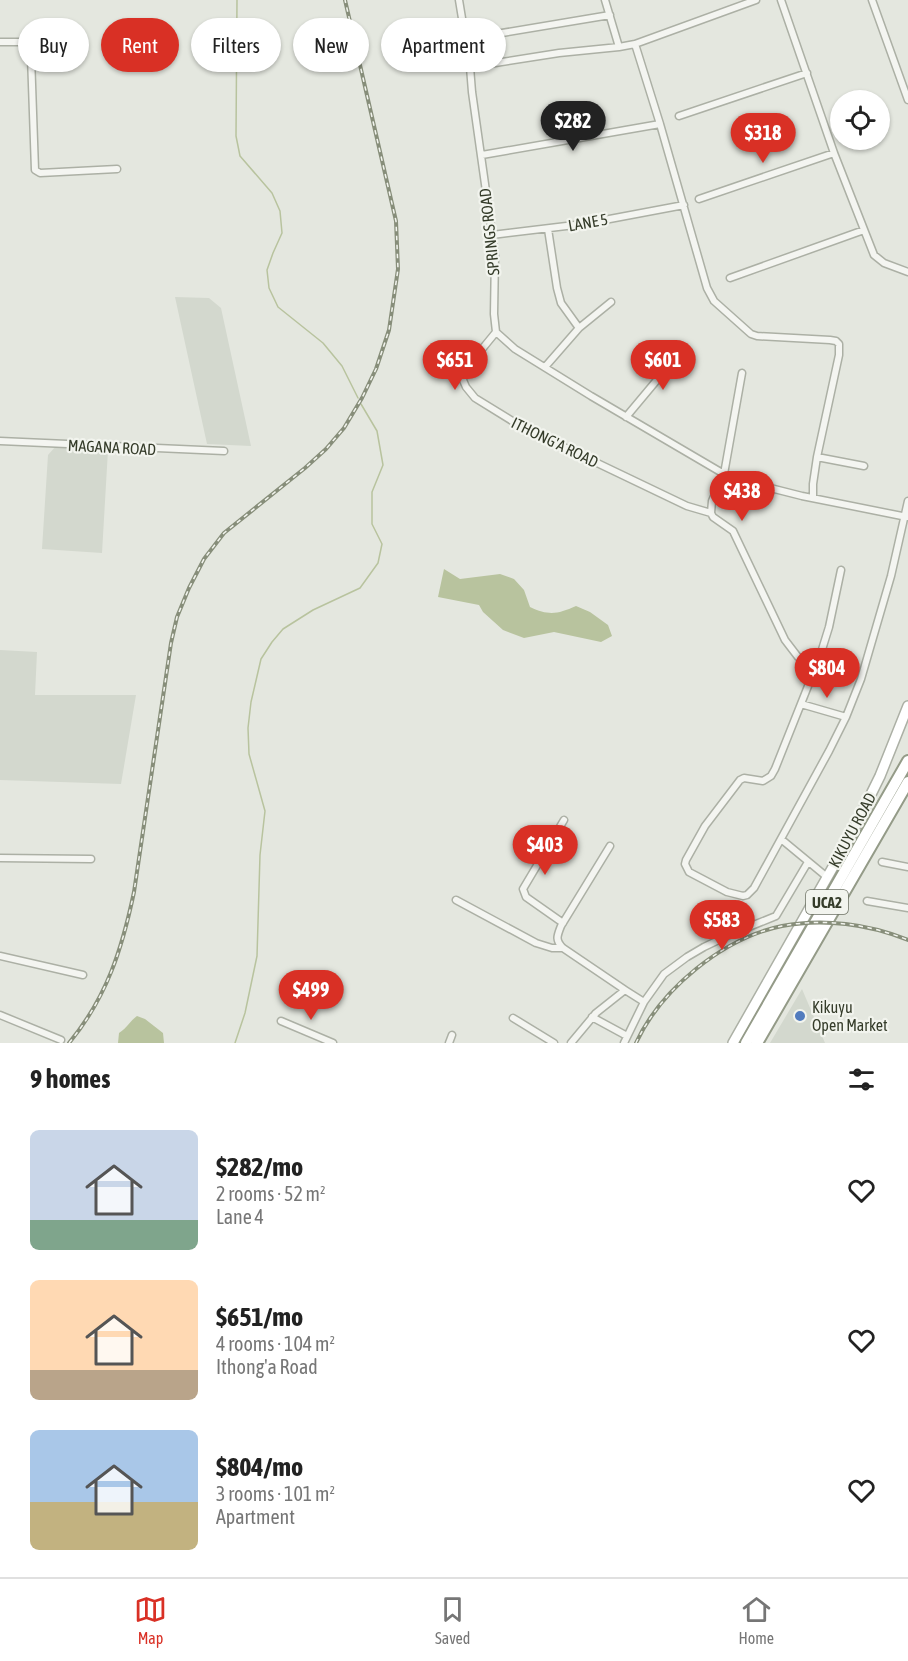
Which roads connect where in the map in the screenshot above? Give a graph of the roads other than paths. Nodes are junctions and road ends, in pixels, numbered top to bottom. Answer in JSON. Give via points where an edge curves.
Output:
{"nodes":[{"id":1,"x":459,"y":0,"type":"edge"},
{"id":2,"x":605,"y":0,"type":"edge"},
{"id":3,"x":756,"y":0,"type":"edge"},
{"id":4,"x":781,"y":0,"type":"edge"},
{"id":5,"x":872,"y":0,"type":"edge"},
{"id":6,"x":610,"y":15,"type":"junction"},
{"id":7,"x":462,"y":18,"type":"edge"},
{"id":8,"x":506,"y":32,"type":"edge"},
{"id":9,"x":0,"y":42,"type":"edge"},
{"id":10,"x":635,"y":44,"type":"junction"},
{"id":11,"x":619,"y":47,"type":"junction"},
{"id":12,"x":506,"y":61,"type":"edge"},
{"id":13,"x":470,"y":72,"type":"edge"},
{"id":14,"x":807,"y":73,"type":"junction"},
{"id":15,"x":908,"y":100,"type":"edge"},
{"id":16,"x":679,"y":116,"type":"dead end"},
{"id":17,"x":660,"y":124,"type":"junction"},
{"id":18,"x":834,"y":153,"type":"junction"},
{"id":19,"x":482,"y":154,"type":"junction"},
{"id":20,"x":117,"y":169,"type":"dead end"},
{"id":21,"x":699,"y":199,"type":"dead end"},
{"id":22,"x":684,"y":205,"type":"junction"},
{"id":23,"x":548,"y":229,"type":"junction"},
{"id":24,"x":864,"y":230,"type":"junction"},
{"id":25,"x":492,"y":235,"type":"junction"},
{"id":26,"x":908,"y":272,"type":"edge"},
{"id":27,"x":730,"y":278,"type":"dead end"},
{"id":28,"x":611,"y":302,"type":"dead end"},
{"id":29,"x":579,"y":328,"type":"junction"},
{"id":30,"x":496,"y":332,"type":"junction"},
{"id":31,"x":682,"y":350,"type":"dead end"},
{"id":32,"x":545,"y":367,"type":"junction"},
{"id":33,"x":742,"y":373,"type":"dead end"},
{"id":34,"x":626,"y":417,"type":"junction"},
{"id":35,"x":0,"y":441,"type":"edge"},
{"id":36,"x":224,"y":452,"type":"dead end"},
{"id":37,"x":817,"y":457,"type":"junction"},
{"id":38,"x":864,"y":466,"type":"dead end"},
{"id":39,"x":724,"y":474,"type":"junction"},
{"id":40,"x":813,"y":498,"type":"junction"},
{"id":41,"x":908,"y":501,"type":"edge"},
{"id":42,"x":711,"y":513,"type":"junction"},
{"id":43,"x":906,"y":517,"type":"edge"},
{"id":44,"x":841,"y":570,"type":"dead end"},
{"id":45,"x":815,"y":670,"type":"junction"},
{"id":46,"x":801,"y":704,"type":"junction"},
{"id":47,"x":908,"y":706,"type":"edge"},
{"id":48,"x":846,"y":717,"type":"junction"},
{"id":49,"x":908,"y":761,"type":"edge"},
{"id":50,"x":908,"y":782,"type":"edge"},
{"id":51,"x":564,"y":820,"type":"dead end"},
{"id":52,"x":781,"y":839,"type":"junction"},
{"id":53,"x":609,"y":846,"type":"dead end"},
{"id":54,"x":0,"y":858,"type":"edge"},
{"id":55,"x":91,"y":859,"type":"dead end"},
{"id":56,"x":808,"y":862,"type":"junction"},
{"id":57,"x":882,"y":862,"type":"dead end"},
{"id":58,"x":908,"y":867,"type":"edge"},
{"id":59,"x":827,"y":877,"type":"junction"},
{"id":60,"x":456,"y":900,"type":"dead end"},
{"id":61,"x":867,"y":901,"type":"dead end"},
{"id":62,"x":908,"y":908,"type":"edge"},
{"id":63,"x":563,"y":923,"type":"junction"},
{"id":64,"x":563,"y":948,"type":"junction"},
{"id":65,"x":0,"y":956,"type":"edge"},
{"id":66,"x":83,"y":975,"type":"dead end"},
{"id":67,"x":625,"y":990,"type":"junction"},
{"id":68,"x":644,"y":1002,"type":"junction"},
{"id":69,"x":0,"y":1015,"type":"edge"},
{"id":70,"x":592,"y":1017,"type":"junction"},
{"id":71,"x":513,"y":1018,"type":"dead end"},
{"id":72,"x":280,"y":1021,"type":"dead end"},
{"id":73,"x":452,"y":1035,"type":"dead end"},
{"id":74,"x":61,"y":1040,"type":"dead end"},
{"id":75,"x":625,"y":1040,"type":"edge"},
{"id":76,"x":333,"y":1043,"type":"edge"},
{"id":77,"x":449,"y":1043,"type":"edge"},
{"id":78,"x":554,"y":1043,"type":"edge"},
{"id":79,"x":571,"y":1043,"type":"edge"},
{"id":80,"x":732,"y":1043,"type":"edge"},
{"id":81,"x":746,"y":1043,"type":"edge"},
{"id":82,"x":757,"y":1043,"type":"edge"}],
"edges":[{"from":1,"to":7,"type":"street","name":"SPRINGS ROAD"},
{"from":2,"to":6,"type":"street"},
{"from":3,"to":10,"type":"street"},
{"from":4,"to":14,"type":"street"},
{"from":5,"to":15,"type":"street"},
{"from":6,"to":8,"type":"street"},
{"from":6,"to":11,"type":"street"},
{"from":9,"to":20,"type":"street","via":[[28,44],[34,170],[40,173]]},
{"from":10,"to":11,"type":"street"},
{"from":10,"to":17,"type":"street"},
{"from":11,"to":12,"type":"street"},
{"from":13,"to":19,"type":"street","name":"SPRINGS ROAD"},
{"from":14,"to":16,"type":"street"},
{"from":14,"to":18,"type":"street"},
{"from":17,"to":19,"type":"street"},
{"from":17,"to":22,"type":"street"},
{"from":18,"to":21,"type":"street"},
{"from":18,"to":24,"type":"street"},
{"from":19,"to":25,"type":"street","name":"SPRINGS ROAD"},
{"from":22,"to":23,"type":"street","name":"LANE 5"},
{"from":22,"to":37,"type":"street","via":[[710,294],[745,330],[757,336],[830,340],[839,344]]},
{"from":23,"to":25,"type":"street","name":"LANE 5"},
{"from":23,"to":29,"type":"street","via":[[561,303]]},
{"from":24,"to":26,"type":"street","via":[[879,260]]},
{"from":24,"to":27,"type":"street"},
{"from":25,"to":30,"type":"street","name":"SPRINGS ROAD"},
{"from":28,"to":29,"type":"street"},
{"from":29,"to":32,"type":"street"},
{"from":30,"to":32,"type":"street"},
{"from":30,"to":42,"type":"street","name":"ITHONG'A ROAD","via":[[464,375],[466,387],[475,398],[533,432],[687,506]]},
{"from":31,"to":34,"type":"street"},
{"from":32,"to":34,"type":"street"},
{"from":33,"to":39,"type":"street"},
{"from":34,"to":39,"type":"street"},
{"from":35,"to":36,"type":"street","name":"MAGANA ROAD"},
{"from":37,"to":38,"type":"street"},
{"from":37,"to":40,"type":"street"},
{"from":39,"to":40,"type":"street"},
{"from":39,"to":42,"type":"street"},
{"from":40,"to":43,"type":"street"},
{"from":41,"to":43,"type":"street"},
{"from":42,"to":45,"type":"street","via":[[734,531],[785,640]]},
{"from":43,"to":48,"type":"street","via":[[868,657]]},
{"from":44,"to":45,"type":"street"},
{"from":45,"to":46,"type":"street"},
{"from":46,"to":48,"type":"street"},
{"from":46,"to":52,"type":"street","via":[[771,776],[763,781],[740,780],[705,826],[685,864],[689,872],[727,892],[747,895]]},
{"from":47,"to":59,"type":"main road","name":"KIKUYU ROAD","via":[[880,776]]},
{"from":48,"to":52,"type":"street"},
{"from":49,"to":81,"type":"highway","number":"UCA2"},
{"from":50,"to":82,"type":"highway","number":"UCA2"},
{"from":51,"to":63,"type":"street","via":[[523,889],[526,897]]},
{"from":52,"to":56,"type":"street"},
{"from":53,"to":63,"type":"street"},
{"from":54,"to":55,"type":"street"},
{"from":56,"to":59,"type":"street"},
{"from":56,"to":68,"type":"street","via":[[776,916],[729,934],[687,957],[664,974]]},
{"from":57,"to":58,"type":"street"},
{"from":59,"to":80,"type":"main road","name":"KIKUYU ROAD"},
{"from":60,"to":64,"type":"street","via":[[536,943]]},
{"from":61,"to":62,"type":"street"},
{"from":63,"to":64,"type":"street","via":[[557,938]]},
{"from":64,"to":67,"type":"street"},
{"from":65,"to":66,"type":"street"},
{"from":67,"to":68,"type":"street"},
{"from":67,"to":70,"type":"street"},
{"from":68,"to":75,"type":"street"},
{"from":69,"to":74,"type":"street"},
{"from":70,"to":75,"type":"street"},
{"from":70,"to":79,"type":"street"},
{"from":71,"to":78,"type":"street"},
{"from":72,"to":76,"type":"street"},
{"from":73,"to":77,"type":"street"}]}
